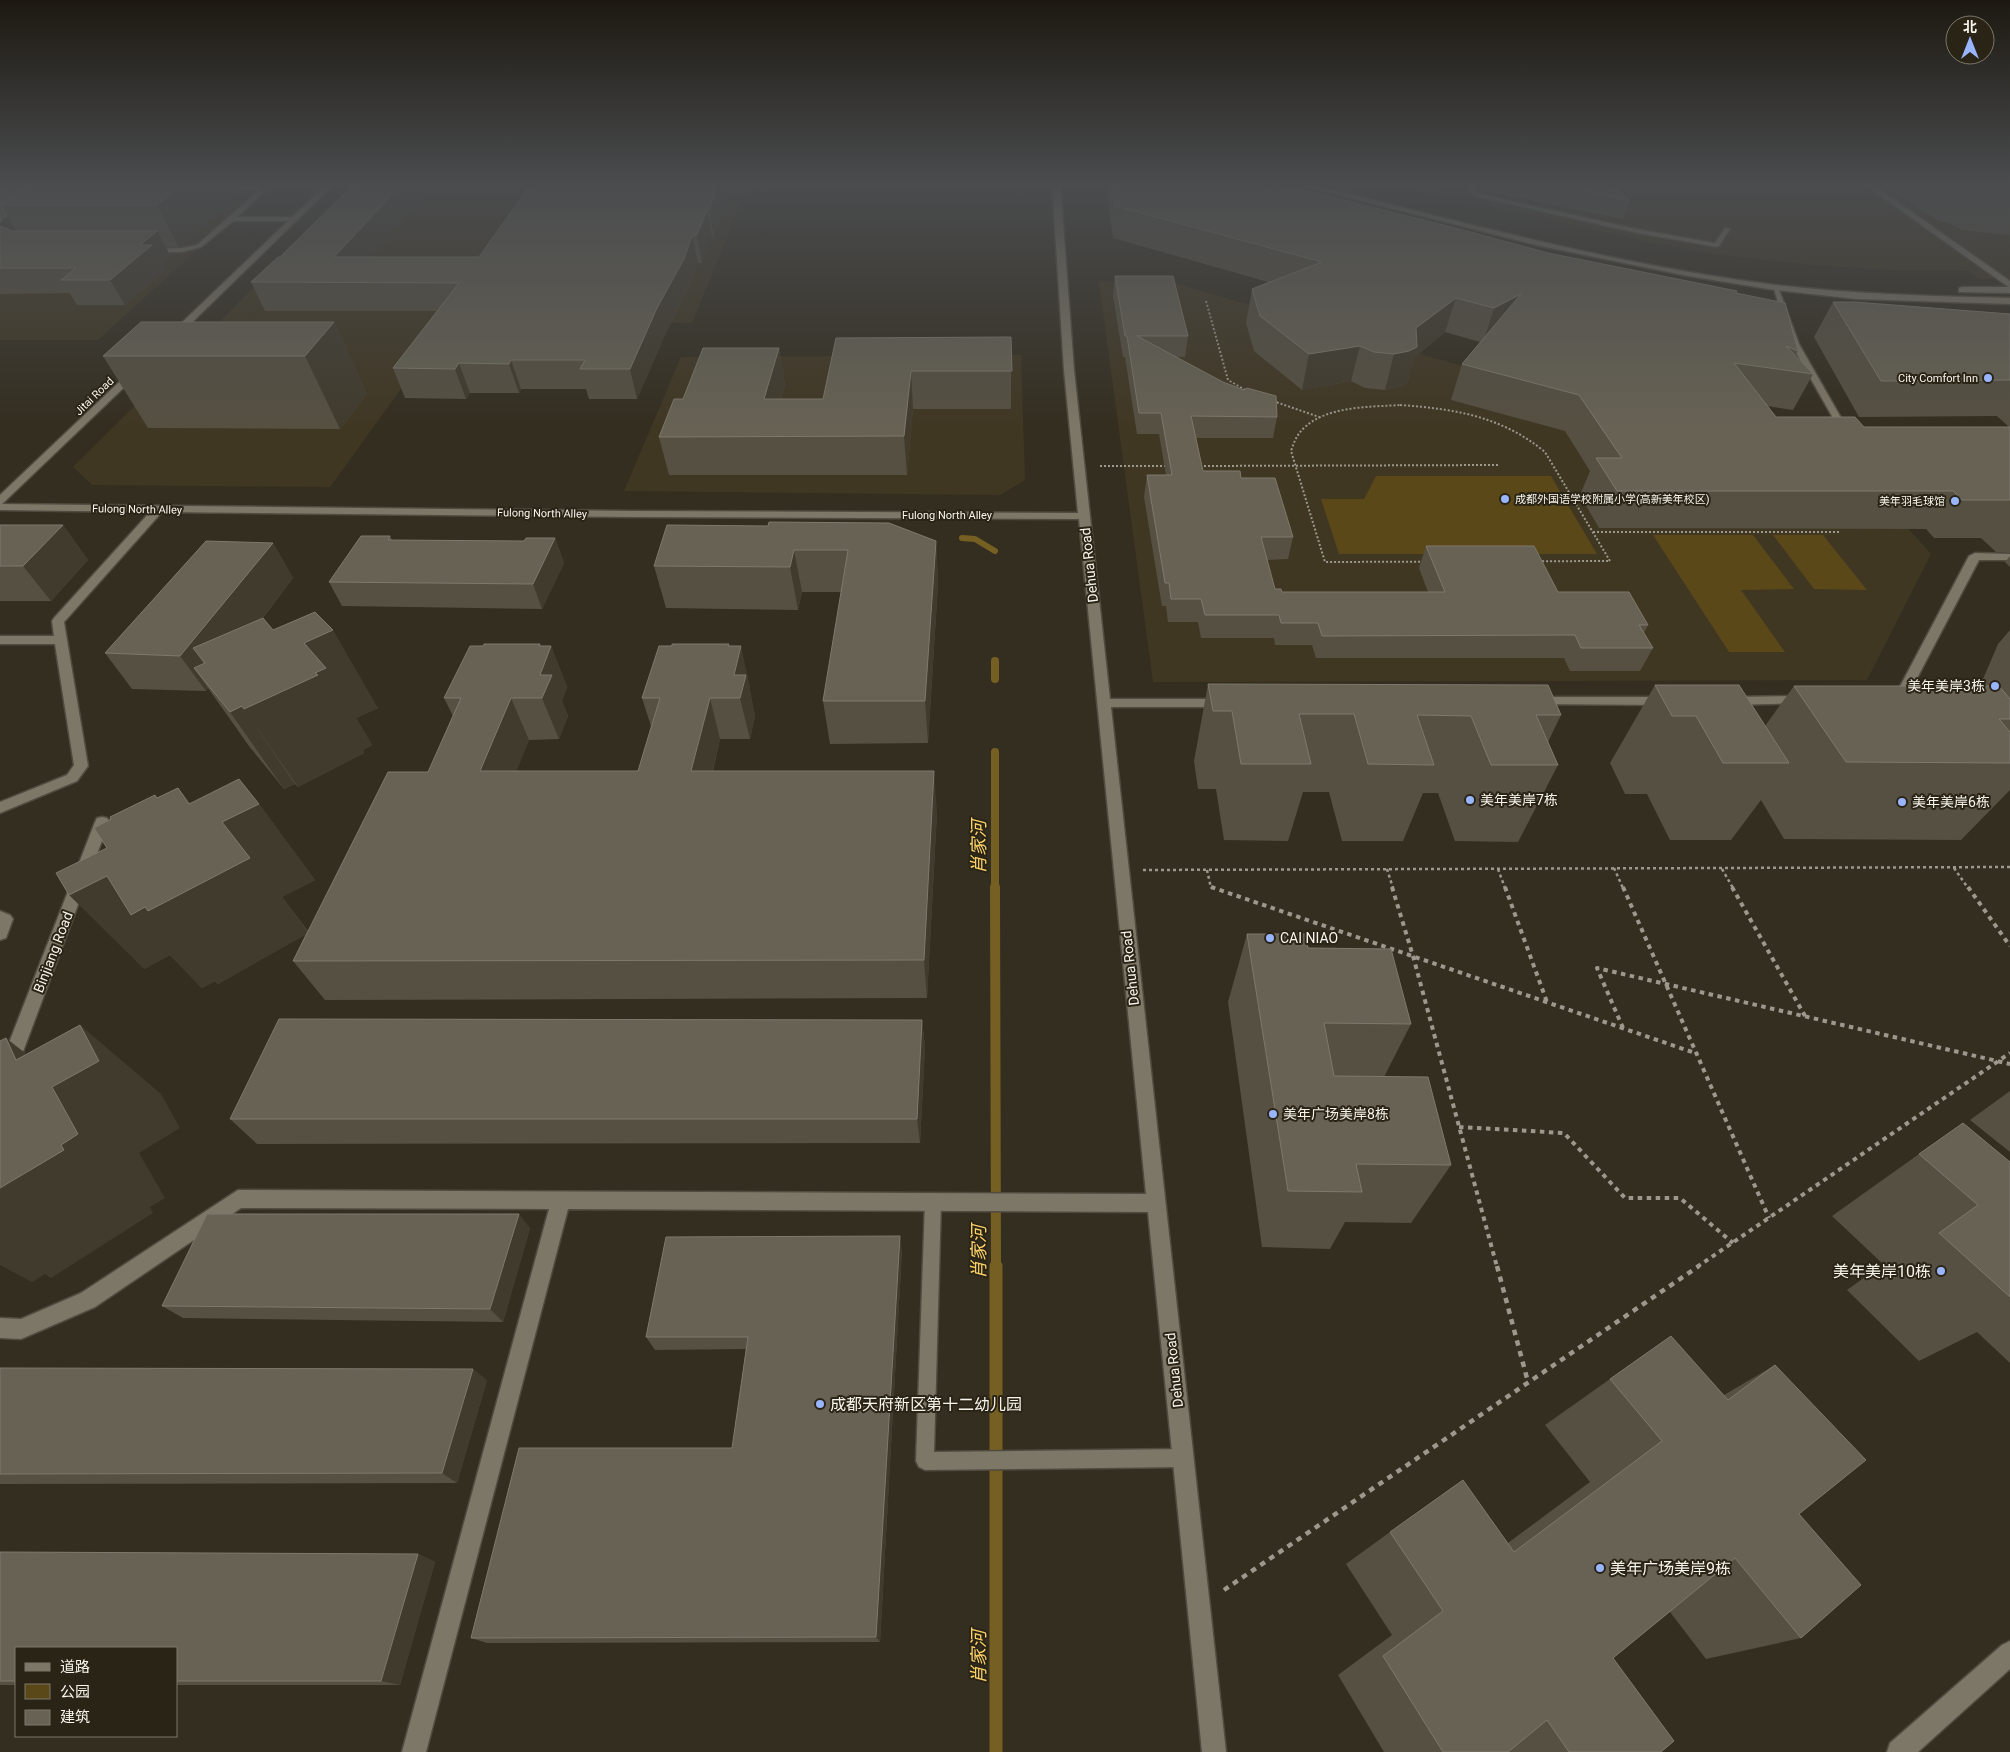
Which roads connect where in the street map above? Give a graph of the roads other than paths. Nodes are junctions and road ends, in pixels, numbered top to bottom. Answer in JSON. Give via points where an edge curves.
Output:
{"nodes":[{"id":1,"x":248,"y":264,"type":"edge"},
{"id":2,"x":1062,"y":264,"type":"edge"},
{"id":3,"x":1637,"y":264,"type":"edge"},
{"id":4,"x":1673,"y":264,"type":"edge"},
{"id":5,"x":1981,"y":264,"type":"edge"},
{"id":6,"x":2010,"y":284,"type":"edge"},
{"id":7,"x":1775,"y":287,"type":"junction"},
{"id":8,"x":2010,"y":290,"type":"edge"},
{"id":9,"x":2010,"y":301,"type":"edge"},
{"id":10,"x":166,"y":343,"type":"edge"},
{"id":11,"x":144,"y":363,"type":"edge"},
{"id":12,"x":1858,"y":433,"type":"edge"},
{"id":13,"x":0,"y":501,"type":"edge"},
{"id":14,"x":0,"y":507,"type":"edge"},
{"id":15,"x":159,"y":509,"type":"junction"},
{"id":16,"x":1084,"y":516,"type":"junction"},
{"id":17,"x":2010,"y":557,"type":"edge"},
{"id":18,"x":58,"y":621,"type":"junction"},
{"id":19,"x":0,"y":640,"type":"edge"},
{"id":20,"x":24,"y":640,"type":"junction"},
{"id":21,"x":61,"y":640,"type":"junction"},
{"id":22,"x":1818,"y":700,"type":"edge"},
{"id":23,"x":1884,"y":700,"type":"edge"},
{"id":24,"x":1525,"y":701,"type":"edge"},
{"id":25,"x":1680,"y":701,"type":"edge"},
{"id":26,"x":1719,"y":701,"type":"edge"},
{"id":27,"x":1240,"y":702,"type":"edge"},
{"id":28,"x":1103,"y":703,"type":"junction"},
{"id":29,"x":0,"y":808,"type":"edge"},
{"id":30,"x":102,"y":822,"type":"edge"},
{"id":31,"x":0,"y":917,"type":"edge"},
{"id":32,"x":0,"y":934,"type":"edge"},
{"id":33,"x":0,"y":1079,"type":"edge"},
{"id":34,"x":561,"y":1201,"type":"junction"},
{"id":35,"x":933,"y":1202,"type":"junction"},
{"id":36,"x":1156,"y":1203,"type":"junction"},
{"id":37,"x":0,"y":1328,"type":"edge"},
{"id":38,"x":1184,"y":1458,"type":"junction"},
{"id":39,"x":2010,"y":1653,"type":"edge"},
{"id":40,"x":414,"y":1752,"type":"edge"},
{"id":41,"x":1214,"y":1752,"type":"edge"},
{"id":42,"x":1899,"y":1752,"type":"edge"}],
"edges":[{"from":1,"to":10,"type":"street"},
{"from":2,"to":16,"type":"street","name":"Dehua Road"},
{"from":3,"to":7,"type":"street"},
{"from":4,"to":8,"type":"street","via":[[1846,288]]},
{"from":5,"to":6,"type":"street"},
{"from":7,"to":9,"type":"street","via":[[1856,296]]},
{"from":7,"to":12,"type":"lane","via":[[1795,344],[1841,425]]},
{"from":11,"to":13,"type":"street","name":"Jitai Road"},
{"from":14,"to":15,"type":"street","name":"Fulong North Alley"},
{"from":15,"to":16,"type":"street","name":"Fulong North Alley"},
{"from":15,"to":18,"type":"street"},
{"from":16,"to":28,"type":"street","name":"Dehua Road"},
{"from":17,"to":23,"type":"street","via":[[1975,556],[1900,700]]},
{"from":18,"to":20,"type":"street"},
{"from":18,"to":21,"type":"street"},
{"from":19,"to":20,"type":"street"},
{"from":20,"to":21,"type":"street"},
{"from":21,"to":29,"type":"street","via":[[81,766],[72,778]]},
{"from":22,"to":26,"type":"street"},
{"from":24,"to":25,"type":"street"},
{"from":27,"to":28,"type":"street"},
{"from":28,"to":36,"type":"street","name":"Dehua Road"},
{"from":30,"to":33,"type":"street","name":"Binjiang Road","via":[[6,1073]]},
{"from":31,"to":32,"type":"street","via":[[6,919]]},
{"from":34,"to":35,"type":"street"},
{"from":34,"to":37,"type":"street","via":[[238,1200],[88,1300],[21,1329]]},
{"from":34,"to":40,"type":"street"},
{"from":35,"to":36,"type":"street"},
{"from":35,"to":38,"type":"lane","via":[[925,1460]]},
{"from":36,"to":38,"type":"street","name":"Dehua Road"},
{"from":38,"to":41,"type":"street","name":"Dehua Road"},
{"from":39,"to":42,"type":"street"}]}
